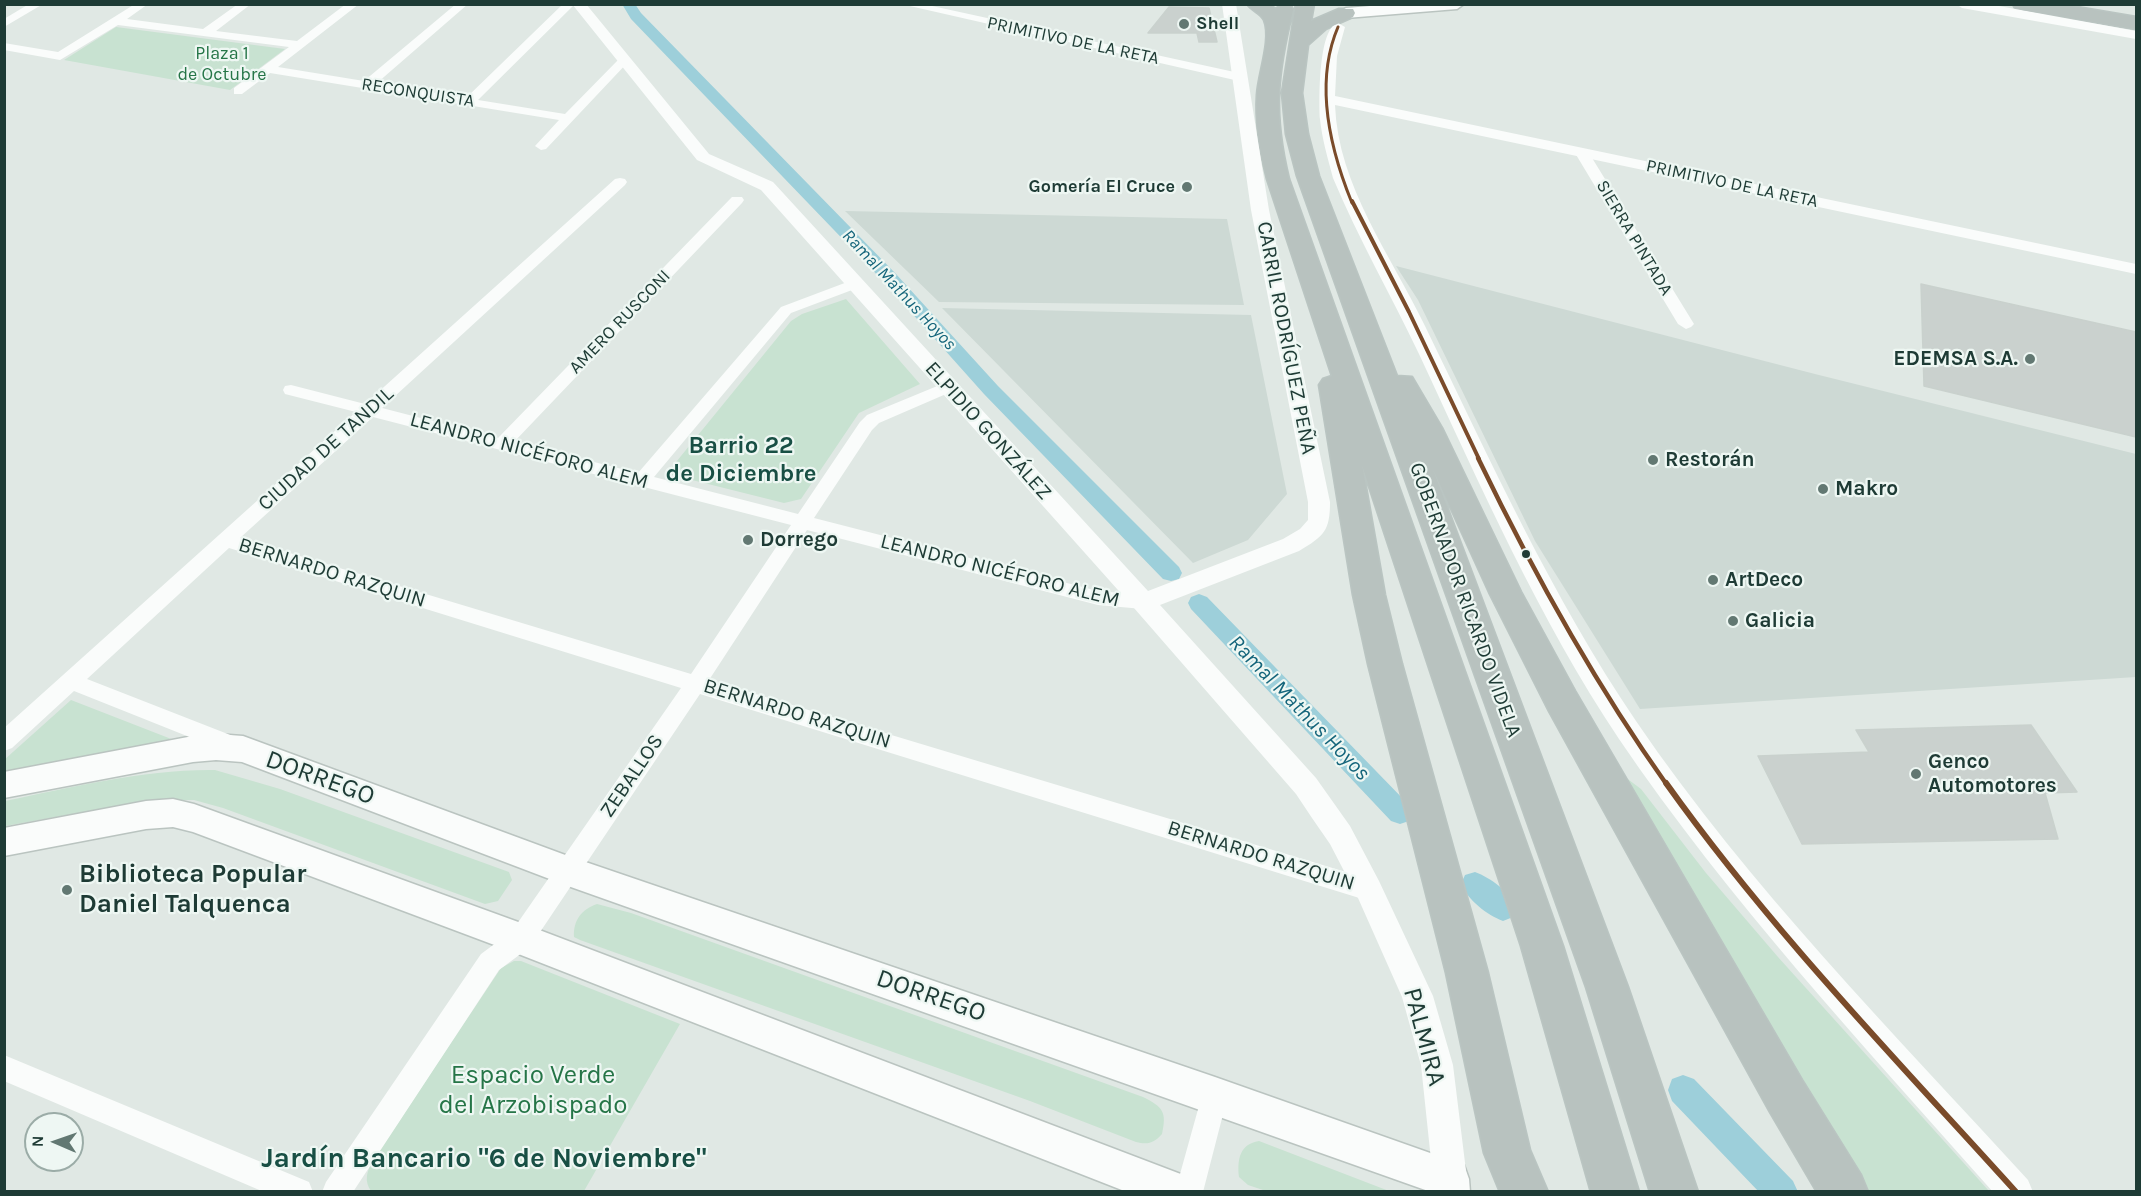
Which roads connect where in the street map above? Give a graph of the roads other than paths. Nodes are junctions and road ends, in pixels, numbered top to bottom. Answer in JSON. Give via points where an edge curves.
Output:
{"nodes":[{"id":1,"x":38,"y":4,"type":"edge"},
{"id":2,"x":142,"y":4,"type":"edge"},
{"id":3,"x":246,"y":4,"type":"edge"},
{"id":4,"x":354,"y":4,"type":"edge"},
{"id":5,"x":463,"y":4,"type":"edge"},
{"id":6,"x":570,"y":4,"type":"edge"},
{"id":7,"x":578,"y":4,"type":"edge"},
{"id":8,"x":906,"y":4,"type":"edge"},
{"id":9,"x":1229,"y":4,"type":"edge"},
{"id":10,"x":1256,"y":4,"type":"edge"},
{"id":11,"x":1286,"y":4,"type":"edge"},
{"id":12,"x":1305,"y":4,"type":"edge"},
{"id":13,"x":1456,"y":4,"type":"edge"},
{"id":14,"x":1962,"y":4,"type":"edge"},
{"id":15,"x":2022,"y":4,"type":"edge"},
{"id":16,"x":2091,"y":4,"type":"edge"},
{"id":17,"x":2136,"y":12,"type":"edge"},
{"id":18,"x":1342,"y":20,"type":"junction"},
{"id":19,"x":116,"y":21,"type":"junction"},
{"id":20,"x":2136,"y":23,"type":"edge"},
{"id":21,"x":4,"y":24,"type":"edge"},
{"id":22,"x":205,"y":33,"type":"junction"},
{"id":23,"x":2136,"y":35,"type":"edge"},
{"id":24,"x":1286,"y":43,"type":"junction"},
{"id":25,"x":300,"y":45,"type":"junction"},
{"id":26,"x":4,"y":46,"type":"edge"},
{"id":27,"x":623,"y":61,"type":"junction"},
{"id":28,"x":268,"y":69,"type":"junction"},
{"id":29,"x":1239,"y":77,"type":"junction"},
{"id":30,"x":368,"y":85,"type":"junction"},
{"id":31,"x":238,"y":91,"type":"dead end"},
{"id":32,"x":1327,"y":99,"type":"junction"},
{"id":33,"x":469,"y":101,"type":"junction"},
{"id":34,"x":568,"y":118,"type":"junction"},
{"id":35,"x":541,"y":146,"type":"dead end"},
{"id":36,"x":1582,"y":153,"type":"junction"},
{"id":37,"x":621,"y":182,"type":"dead end"},
{"id":38,"x":737,"y":200,"type":"dead end"},
{"id":39,"x":2136,"y":269,"type":"edge"},
{"id":40,"x":855,"y":284,"type":"junction"},
{"id":41,"x":1355,"y":299,"type":"junction"},
{"id":42,"x":1320,"y":300,"type":"junction"},
{"id":43,"x":1686,"y":324,"type":"dead end"},
{"id":44,"x":947,"y":387,"type":"junction"},
{"id":45,"x":291,"y":390,"type":"dead end"},
{"id":46,"x":370,"y":410,"type":"junction"},
{"id":47,"x":502,"y":444,"type":"junction"},
{"id":48,"x":642,"y":480,"type":"junction"},
{"id":49,"x":804,"y":522,"type":"junction"},
{"id":50,"x":224,"y":540,"type":"junction"},
{"id":51,"x":1185,"y":588,"type":"joint"},
{"id":52,"x":1143,"y":602,"type":"junction"},
{"id":53,"x":70,"y":681,"type":"junction"},
{"id":54,"x":696,"y":683,"type":"junction"},
{"id":55,"x":4,"y":742,"type":"edge"},
{"id":56,"x":243,"y":749,"type":"junction"},
{"id":57,"x":4,"y":785,"type":"edge"},
{"id":58,"x":4,"y":842,"type":"edge"},
{"id":59,"x":568,"y":871,"type":"junction"},
{"id":60,"x":1369,"y":890,"type":"junction"},
{"id":61,"x":521,"y":939,"type":"junction"},
{"id":62,"x":4,"y":1068,"type":"edge"},
{"id":63,"x":1215,"y":1095,"type":"junction"},
{"id":64,"x":1514,"y":1179,"type":"edge"},
{"id":65,"x":1450,"y":1185,"type":"edge"},
{"id":66,"x":299,"y":1191,"type":"edge"},
{"id":67,"x":336,"y":1191,"type":"edge"},
{"id":68,"x":1178,"y":1191,"type":"edge"},
{"id":69,"x":1189,"y":1191,"type":"edge"},
{"id":70,"x":1616,"y":1191,"type":"edge"},
{"id":71,"x":1674,"y":1191,"type":"edge"},
{"id":72,"x":1844,"y":1191,"type":"edge"},
{"id":73,"x":2016,"y":1191,"type":"edge"}],
"edges":[{"from":1,"to":21,"type":"street"},
{"from":2,"to":19,"type":"street"},
{"from":3,"to":22,"type":"street"},
{"from":4,"to":25,"type":"street"},
{"from":5,"to":30,"type":"street"},
{"from":6,"to":33,"type":"street"},
{"from":7,"to":27,"type":"street","name":"ELPIDIO GONZÁLEZ"},
{"from":8,"to":29,"type":"street","name":"PRIMITIVO DE LA RETA"},
{"from":9,"to":29,"type":"street","name":"CARRIL RODRÍGUEZ PEÑA"},
{"from":10,"to":24,"type":"highway","via":[[1275,20]]},
{"from":11,"to":24,"type":"highway","name":"GOBERNADOR RICARDO VIDELA"},
{"from":12,"to":24,"type":"highway","name":"GOBERNADOR RICARDO VIDELA"},
{"from":13,"to":18,"type":"main road"},
{"from":14,"to":23,"type":"street"},
{"from":15,"to":20,"type":"highway"},
{"from":16,"to":17,"type":"highway"},
{"from":18,"to":24,"type":"highway","via":[[1326,19]]},
{"from":18,"to":32,"type":"street","via":[[1328,57]]},
{"from":19,"to":22,"type":"street"},
{"from":19,"to":26,"type":"street","via":[[60,56]]},
{"from":22,"to":25,"type":"street"},
{"from":24,"to":41,"type":"highway","name":"GOBERNADOR RICARDO VIDELA","via":[[1299,144]]},
{"from":24,"to":42,"type":"highway","name":"GOBERNADOR RICARDO VIDELA","via":[[1266,90],[1272,156]]},
{"from":25,"to":28,"type":"street"},
{"from":27,"to":34,"type":"street"},
{"from":27,"to":40,"type":"street","name":"ELPIDIO GONZÁLEZ","via":[[703,157],[767,186]]},
{"from":28,"to":30,"type":"street","name":"RECONQUISTA"},
{"from":28,"to":31,"type":"street"},
{"from":29,"to":51,"type":"street","name":"CARRIL RODRÍGUEZ PEÑA","via":[[1260,210],[1319,502],[1318,522],[1308,535],[1291,545]]},
{"from":30,"to":33,"type":"street","name":"RECONQUISTA"},
{"from":32,"to":36,"type":"street","name":"PRIMITIVO DE LA RETA"},
{"from":32,"to":73,"type":"street","via":[[1334,157],[1356,213],[1404,300],[1518,542],[1596,680],[1751,895]]},
{"from":33,"to":34,"type":"street","name":"RECONQUISTA"},
{"from":34,"to":35,"type":"street"},
{"from":36,"to":39,"type":"street","name":"PRIMITIVO DE LA RETA"},
{"from":36,"to":43,"type":"street","name":"SIERRA PINTADA"},
{"from":37,"to":46,"type":"street","name":"CIUDAD DE TANDIL"},
{"from":38,"to":47,"type":"street","name":"AMERO RUSCONI"},
{"from":40,"to":44,"type":"street","name":"ELPIDIO GONZÁLEZ"},
{"from":40,"to":48,"type":"street","via":[[786,310]]},
{"from":41,"to":71,"type":"highway","name":"GOBERNADOR RICARDO VIDELA","via":[[1607,987]]},
{"from":41,"to":72,"type":"highway","via":[[1428,428],[1505,592],[1567,711]]},
{"from":42,"to":64,"type":"highway","via":[[1369,595],[1467,973]]},
{"from":42,"to":70,"type":"highway","name":"GOBERNADOR RICARDO VIDELA","via":[[1542,946]]},
{"from":44,"to":49,"type":"street","name":"ZEBALLOS","via":[[873,419]]},
{"from":44,"to":52,"type":"street","name":"ELPIDIO GONZÁLEZ"},
{"from":45,"to":46,"type":"street","name":"LEANDRO NICÉFORO ALEM"},
{"from":46,"to":47,"type":"street","name":"LEANDRO NICÉFORO ALEM"},
{"from":46,"to":50,"type":"street","name":"CIUDAD DE TANDIL"},
{"from":47,"to":48,"type":"street","name":"LEANDRO NICÉFORO ALEM"},
{"from":48,"to":49,"type":"street","name":"LEANDRO NICÉFORO ALEM"},
{"from":49,"to":52,"type":"street","name":"LEANDRO NICÉFORO ALEM","via":[[1098,598]]},
{"from":49,"to":54,"type":"street","name":"ZEBALLOS"},
{"from":50,"to":53,"type":"street","name":"CIUDAD DE TANDIL"},
{"from":50,"to":54,"type":"street","name":"BERNARDO RAZQUIN"},
{"from":51,"to":52,"type":"street","name":"LEANDRO NICÉFORO ALEM"},
{"from":52,"to":60,"type":"street","name":"ELPIDIO GONZÁLEZ","via":[[1306,786],[1340,835]]},
{"from":53,"to":55,"type":"street","name":"CIUDAD DE TANDIL"},
{"from":53,"to":56,"type":"street","name":"DORREGO"},
{"from":54,"to":59,"type":"street","name":"ZEBALLOS"},
{"from":54,"to":60,"type":"street","name":"BERNARDO RAZQUIN"},
{"from":56,"to":57,"type":"main road","name":"DORREGO","via":[[192,749]]},
{"from":56,"to":59,"type":"main road","name":"DORREGO"},
{"from":58,"to":61,"type":"main road","via":[[147,814],[184,815]]},
{"from":59,"to":61,"type":"street","name":"ZEBALLOS"},
{"from":59,"to":63,"type":"main road","name":"DORREGO"},
{"from":60,"to":65,"type":"street","name":"PALMIRA","via":[[1417,996],[1430,1038],[1437,1065]]},
{"from":61,"to":67,"type":"street","name":"ZEBALLOS","via":[[490,962]]},
{"from":61,"to":68,"type":"main road"},
{"from":62,"to":66,"type":"street"},
{"from":63,"to":65,"type":"main road","name":"DORREGO"},
{"from":63,"to":69,"type":"street"}]}
